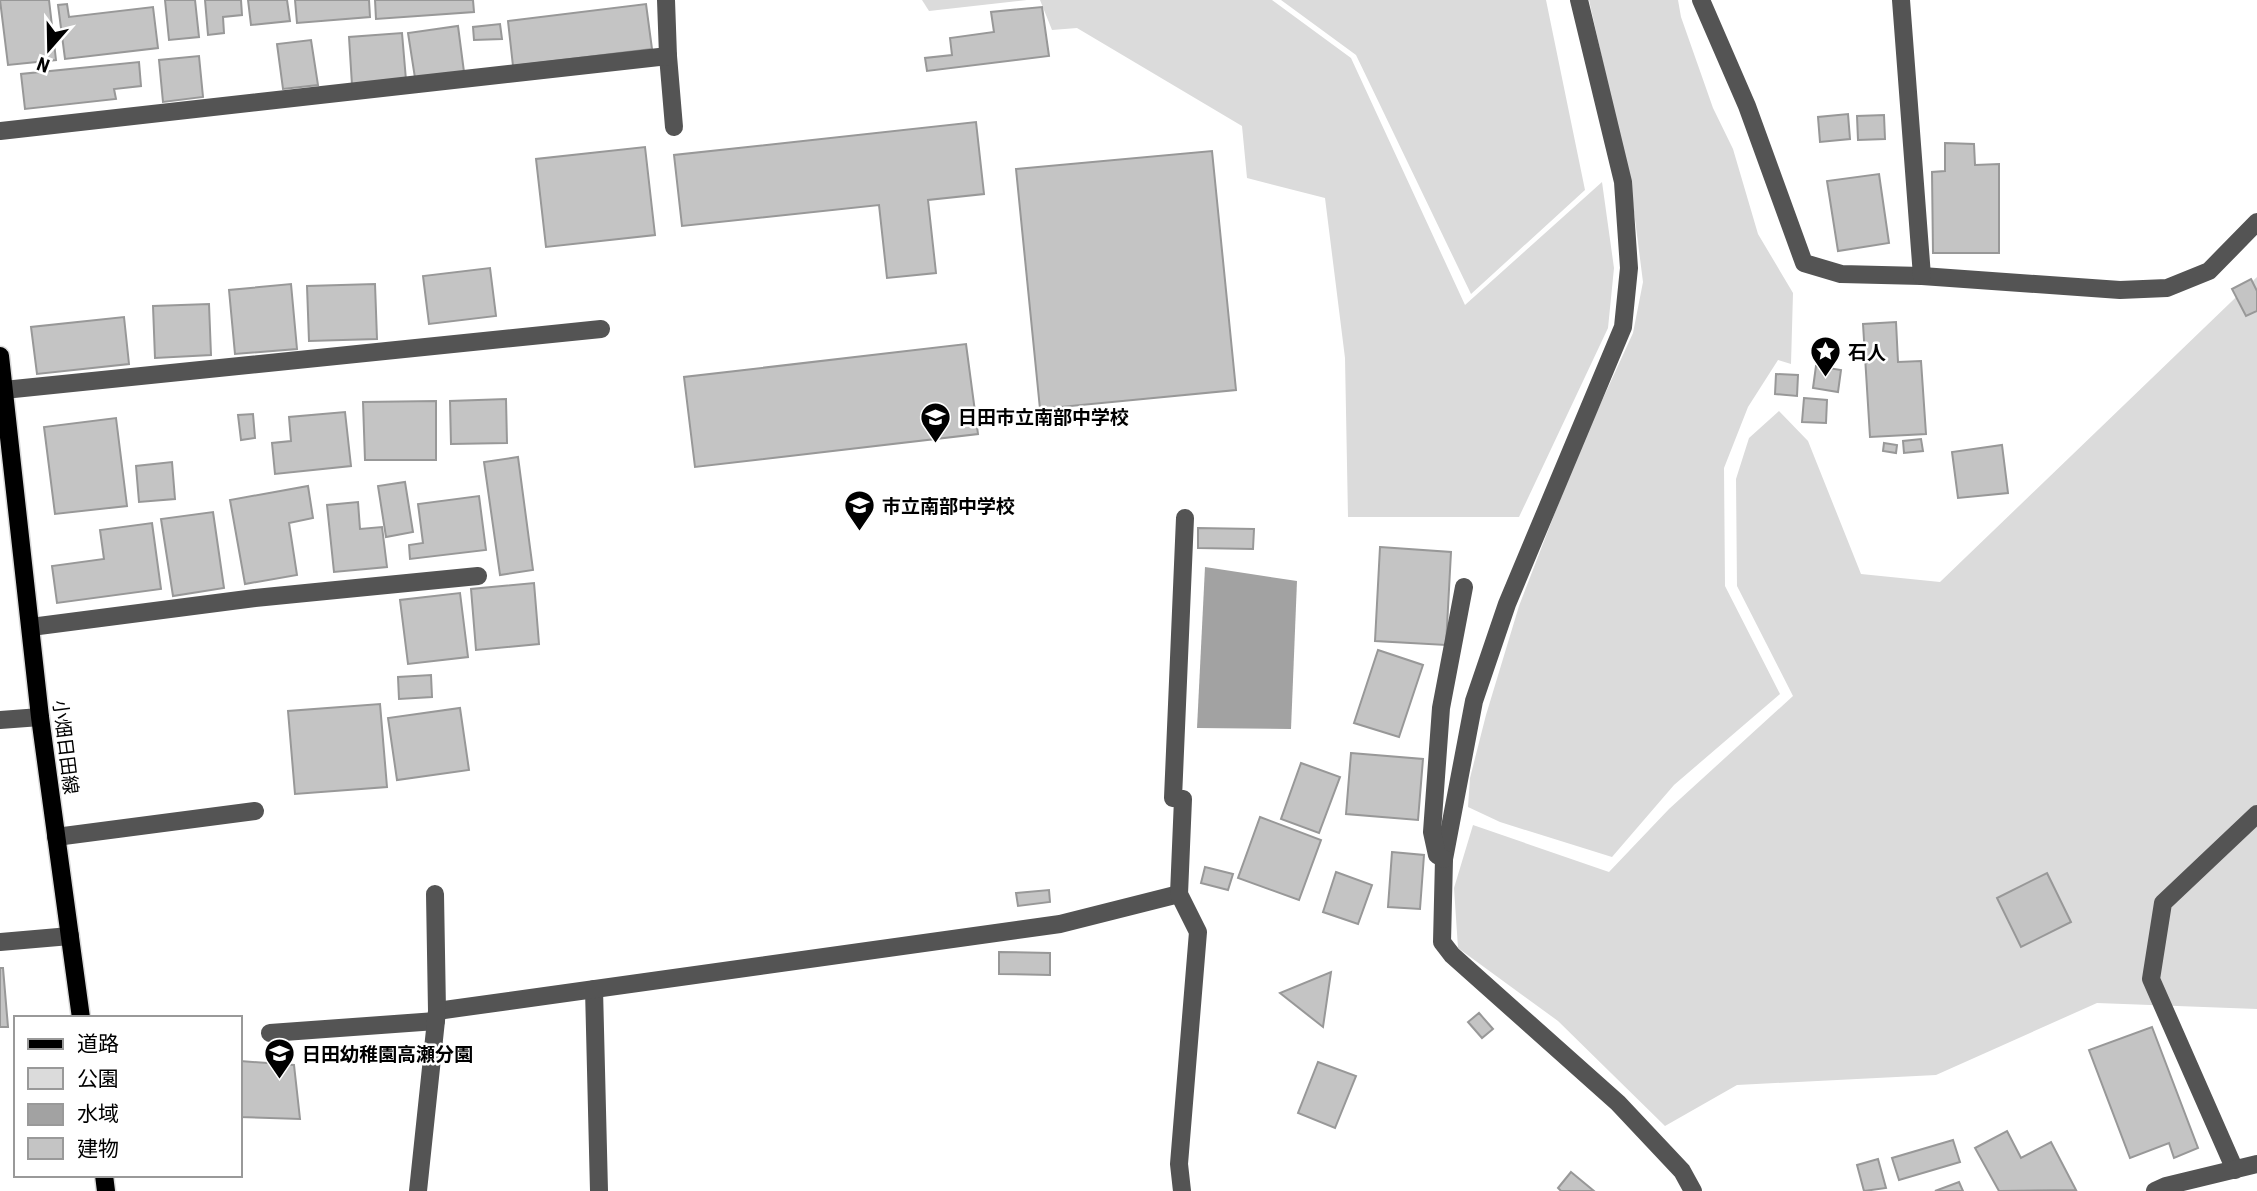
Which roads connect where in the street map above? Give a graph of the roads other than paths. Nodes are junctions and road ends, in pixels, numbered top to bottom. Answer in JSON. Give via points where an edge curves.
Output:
{"nodes":[{"id":1,"x":666,"y":0,"type":"edge"},
{"id":2,"x":1579,"y":0,"type":"edge"},
{"id":3,"x":1701,"y":0,"type":"edge"},
{"id":4,"x":1901,"y":0,"type":"edge"},
{"id":5,"x":668,"y":56,"type":"junction"},
{"id":6,"x":674,"y":127,"type":"dead end"},
{"id":7,"x":0,"y":131,"type":"edge"},
{"id":8,"x":2257,"y":222,"type":"edge"},
{"id":9,"x":1922,"y":276,"type":"junction"},
{"id":10,"x":601,"y":329,"type":"dead end"},
{"id":11,"x":0,"y":356,"type":"edge"},
{"id":12,"x":4,"y":390,"type":"junction"},
{"id":13,"x":1185,"y":517,"type":"dead end"},
{"id":14,"x":478,"y":576,"type":"dead end"},
{"id":15,"x":1464,"y":587,"type":"dead end"},
{"id":16,"x":32,"y":627,"type":"junction"},
{"id":17,"x":40,"y":717,"type":"junction"},
{"id":18,"x":0,"y":720,"type":"edge"},
{"id":19,"x":255,"y":811,"type":"dead end"},
{"id":20,"x":2257,"y":814,"type":"edge"},
{"id":21,"x":56,"y":837,"type":"junction"},
{"id":22,"x":1444,"y":859,"type":"junction"},
{"id":23,"x":435,"y":894,"type":"dead end"},
{"id":24,"x":1179,"y":894,"type":"junction"},
{"id":25,"x":70,"y":936,"type":"junction"},
{"id":26,"x":0,"y":942,"type":"edge"},
{"id":27,"x":594,"y":989,"type":"junction"},
{"id":28,"x":81,"y":1016,"type":"edge"},
{"id":29,"x":436,"y":1016,"type":"junction"},
{"id":30,"x":270,"y":1033,"type":"dead end"},
{"id":31,"x":2257,"y":1164,"type":"edge"},
{"id":32,"x":2235,"y":1170,"type":"junction"},
{"id":33,"x":418,"y":1191,"type":"edge"},
{"id":34,"x":598,"y":1191,"type":"edge"},
{"id":35,"x":1182,"y":1191,"type":"edge"},
{"id":36,"x":1693,"y":1191,"type":"edge"},
{"id":37,"x":2155,"y":1191,"type":"edge"}],
"edges":[{"from":1,"to":5,"type":"street"},
{"from":2,"to":22,"type":"street","via":[[1623,182],[1629,268],[1623,327],[1499,628],[1475,701]]},
{"from":3,"to":9,"type":"street","via":[[1747,106],[1804,263],[1841,274]]},
{"from":4,"to":9,"type":"street"},
{"from":5,"to":6,"type":"street"},
{"from":5,"to":7,"type":"street"},
{"from":8,"to":9,"type":"street","via":[[2209,271],[2167,288],[2120,290]]},
{"from":10,"to":12,"type":"street"},
{"from":11,"to":12,"type":"main road","name":"小畑日田線"},
{"from":12,"to":16,"type":"main road","name":"小畑日田線"},
{"from":13,"to":24,"type":"street","via":[[1173,798],[1183,799]]},
{"from":14,"to":16,"type":"street"},
{"from":15,"to":22,"type":"street","via":[[1441,708],[1432,832],[1437,855]]},
{"from":16,"to":17,"type":"main road","name":"小畑日田線"},
{"from":17,"to":18,"type":"street"},
{"from":17,"to":21,"type":"main road","name":"小畑日田線"},
{"from":19,"to":21,"type":"street"},
{"from":20,"to":32,"type":"street","via":[[2163,903],[2151,979]]},
{"from":21,"to":25,"type":"main road","name":"小畑日田線"},
{"from":22,"to":36,"type":"street","via":[[1442,942],[1618,1103],[1682,1171]]},
{"from":23,"to":29,"type":"street"},
{"from":24,"to":27,"type":"street","via":[[1060,924]]},
{"from":24,"to":35,"type":"street","via":[[1198,932],[1179,1164]]},
{"from":25,"to":26,"type":"street"},
{"from":25,"to":28,"type":"main road","name":"小畑日田線"},
{"from":27,"to":29,"type":"street"},
{"from":27,"to":34,"type":"street"},
{"from":29,"to":30,"type":"street"},
{"from":29,"to":33,"type":"street"},
{"from":31,"to":32,"type":"street"},
{"from":32,"to":37,"type":"street"}]}
